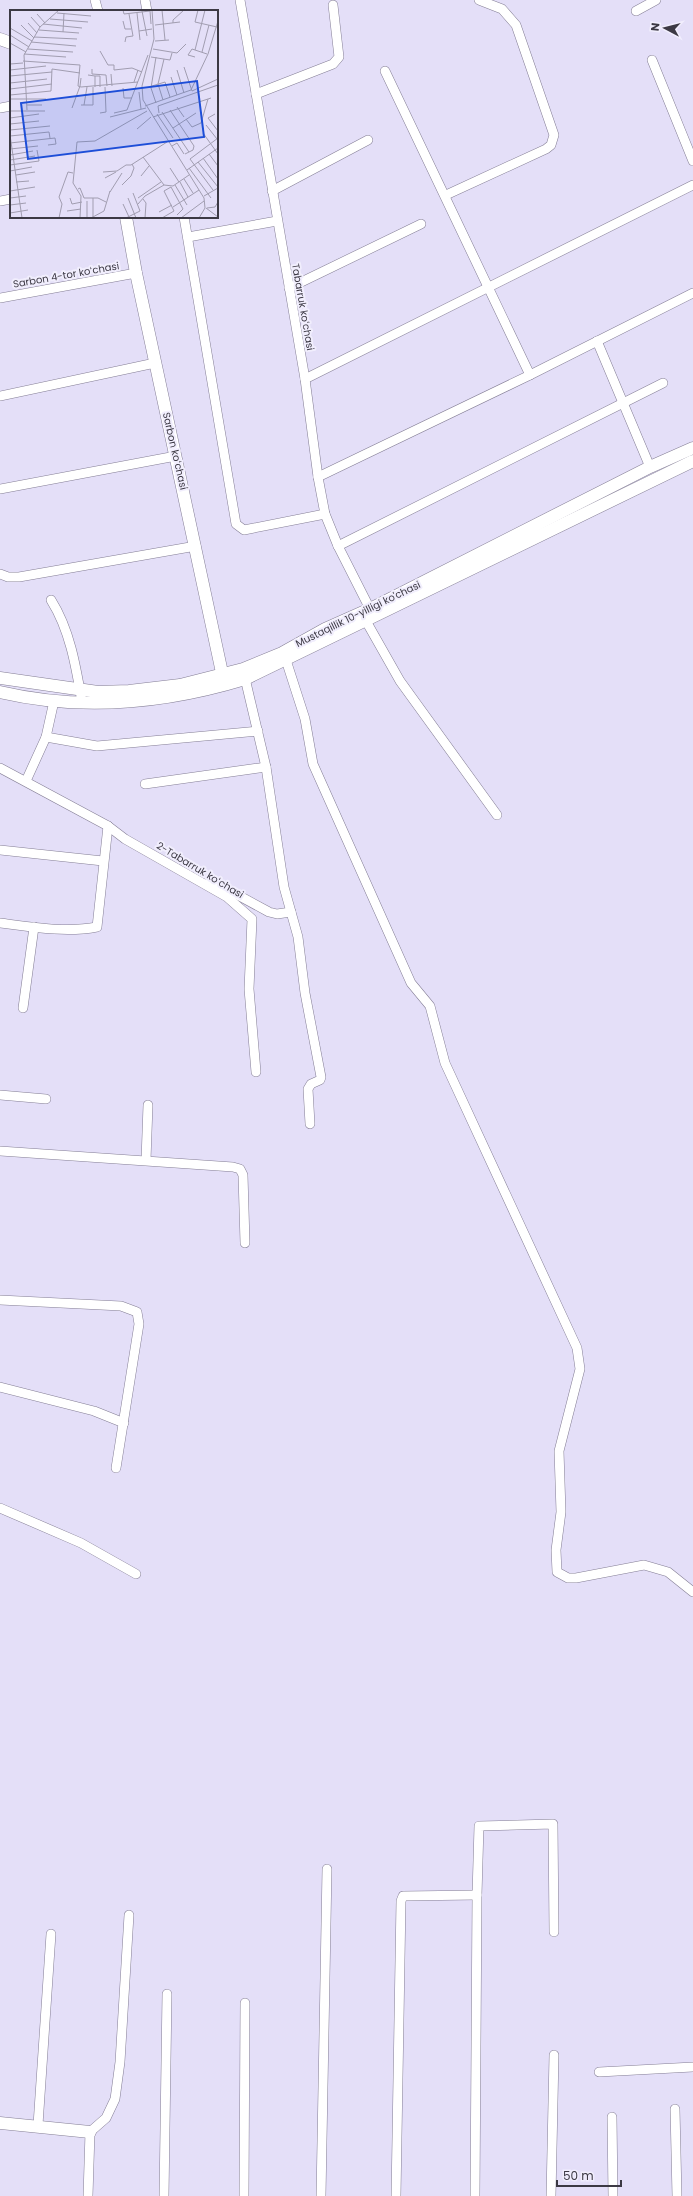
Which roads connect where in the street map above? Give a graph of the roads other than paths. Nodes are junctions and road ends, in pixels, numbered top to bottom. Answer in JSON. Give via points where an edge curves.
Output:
{"nodes":[{"id":1,"x":95,"y":0,"type":"edge"},
{"id":2,"x":145,"y":0,"type":"edge"},
{"id":3,"x":240,"y":0,"type":"edge"},
{"id":4,"x":479,"y":0,"type":"edge"},
{"id":5,"x":656,"y":0,"type":"edge"},
{"id":6,"x":333,"y":5,"type":"dead end"},
{"id":7,"x":98,"y":10,"type":"edge"},
{"id":8,"x":147,"y":10,"type":"edge"},
{"id":9,"x":636,"y":11,"type":"dead end"},
{"id":10,"x":0,"y":39,"type":"edge"},
{"id":11,"x":10,"y":44,"type":"edge"},
{"id":12,"x":652,"y":60,"type":"dead end"},
{"id":13,"x":385,"y":71,"type":"dead end"},
{"id":14,"x":256,"y":94,"type":"junction"},
{"id":15,"x":10,"y":106,"type":"edge"},
{"id":16,"x":0,"y":108,"type":"edge"},
{"id":17,"x":368,"y":140,"type":"dead end"},
{"id":18,"x":693,"y":161,"type":"edge"},
{"id":19,"x":693,"y":185,"type":"edge"},
{"id":20,"x":272,"y":191,"type":"junction"},
{"id":21,"x":446,"y":195,"type":"junction"},
{"id":22,"x":10,"y":199,"type":"edge"},
{"id":23,"x":0,"y":201,"type":"edge"},
{"id":24,"x":126,"y":218,"type":"edge"},
{"id":25,"x":184,"y":218,"type":"edge"},
{"id":26,"x":277,"y":221,"type":"junction"},
{"id":27,"x":421,"y":224,"type":"dead end"},
{"id":28,"x":188,"y":237,"type":"junction"},
{"id":29,"x":136,"y":273,"type":"junction"},
{"id":30,"x":289,"y":288,"type":"junction"},
{"id":31,"x":488,"y":289,"type":"junction"},
{"id":32,"x":693,"y":293,"type":"edge"},
{"id":33,"x":0,"y":298,"type":"edge"},
{"id":34,"x":597,"y":341,"type":"junction"},
{"id":35,"x":155,"y":363,"type":"junction"},
{"id":36,"x":530,"y":375,"type":"junction"},
{"id":37,"x":305,"y":379,"type":"junction"},
{"id":38,"x":663,"y":384,"type":"dead end"},
{"id":39,"x":0,"y":396,"type":"edge"},
{"id":40,"x":622,"y":404,"type":"junction"},
{"id":41,"x":693,"y":448,"type":"edge"},
{"id":42,"x":176,"y":456,"type":"junction"},
{"id":43,"x":693,"y":460,"type":"edge"},
{"id":44,"x":650,"y":466,"type":"junction"},
{"id":45,"x":318,"y":477,"type":"junction"},
{"id":46,"x":0,"y":489,"type":"edge"},
{"id":47,"x":325,"y":514,"type":"junction"},
{"id":48,"x":196,"y":546,"type":"junction"},
{"id":49,"x":338,"y":546,"type":"junction"},
{"id":50,"x":0,"y":574,"type":"edge"},
{"id":51,"x":51,"y":600,"type":"dead end"},
{"id":52,"x":370,"y":609,"type":"junction"},
{"id":53,"x":366,"y":621,"type":"junction"},
{"id":54,"x":286,"y":660,"type":"junction"},
{"id":55,"x":244,"y":674,"type":"junction"},
{"id":56,"x":0,"y":678,"type":"edge"},
{"id":57,"x":224,"y":680,"type":"junction"},
{"id":58,"x":0,"y":692,"type":"edge"},
{"id":59,"x":81,"y":696,"type":"junction"},
{"id":60,"x":54,"y":701,"type":"junction"},
{"id":61,"x":258,"y":731,"type":"junction"},
{"id":62,"x":46,"y":737,"type":"junction"},
{"id":63,"x":266,"y":767,"type":"junction"},
{"id":64,"x":0,"y":768,"type":"edge"},
{"id":65,"x":26,"y":781,"type":"junction"},
{"id":66,"x":145,"y":784,"type":"dead end"},
{"id":67,"x":498,"y":815,"type":"dead end"},
{"id":68,"x":108,"y":826,"type":"junction"},
{"id":69,"x":125,"y":839,"type":"junction"},
{"id":70,"x":0,"y":850,"type":"edge"},
{"id":71,"x":103,"y":861,"type":"junction"},
{"id":72,"x":291,"y":912,"type":"junction"},
{"id":73,"x":0,"y":923,"type":"edge"},
{"id":74,"x":34,"y":927,"type":"junction"},
{"id":75,"x":23,"y":1008,"type":"dead end"},
{"id":76,"x":256,"y":1072,"type":"dead end"},
{"id":77,"x":0,"y":1095,"type":"edge"},
{"id":78,"x":46,"y":1099,"type":"dead end"},
{"id":79,"x":148,"y":1105,"type":"dead end"},
{"id":80,"x":310,"y":1124,"type":"dead end"},
{"id":81,"x":0,"y":1151,"type":"edge"},
{"id":82,"x":146,"y":1160,"type":"junction"},
{"id":83,"x":245,"y":1243,"type":"dead end"},
{"id":84,"x":0,"y":1300,"type":"edge"},
{"id":85,"x":0,"y":1387,"type":"edge"},
{"id":86,"x":124,"y":1423,"type":"junction"},
{"id":87,"x":116,"y":1468,"type":"dead end"},
{"id":88,"x":0,"y":1508,"type":"edge"},
{"id":89,"x":136,"y":1574,"type":"dead end"},
{"id":90,"x":693,"y":1592,"type":"edge"},
{"id":91,"x":327,"y":1869,"type":"dead end"},
{"id":92,"x":477,"y":1895,"type":"junction"},
{"id":93,"x":128,"y":1915,"type":"dead end"},
{"id":94,"x":554,"y":1932,"type":"dead end"},
{"id":95,"x":51,"y":1934,"type":"dead end"},
{"id":96,"x":166,"y":1994,"type":"dead end"},
{"id":97,"x":245,"y":2003,"type":"dead end"},
{"id":98,"x":554,"y":2055,"type":"dead end"},
{"id":99,"x":693,"y":2067,"type":"edge"},
{"id":100,"x":599,"y":2072,"type":"dead end"},
{"id":101,"x":675,"y":2109,"type":"dead end"},
{"id":102,"x":612,"y":2117,"type":"dead end"},
{"id":103,"x":0,"y":2123,"type":"edge"},
{"id":104,"x":38,"y":2125,"type":"junction"},
{"id":105,"x":90,"y":2132,"type":"junction"},
{"id":106,"x":88,"y":2196,"type":"edge"},
{"id":107,"x":164,"y":2196,"type":"edge"},
{"id":108,"x":244,"y":2196,"type":"edge"},
{"id":109,"x":321,"y":2196,"type":"edge"},
{"id":110,"x":396,"y":2196,"type":"edge"},
{"id":111,"x":475,"y":2196,"type":"edge"},
{"id":112,"x":551,"y":2196,"type":"edge"},
{"id":113,"x":613,"y":2196,"type":"edge"},
{"id":114,"x":676,"y":2196,"type":"edge"}],
"edges":[{"from":1,"to":7,"type":"street"},
{"from":2,"to":8,"type":"street"},
{"from":3,"to":14,"type":"street","name":"Tabarruk koʻchasi"},
{"from":4,"to":21,"type":"street","via":[[502,9],[516,25],[554,135],[551,145],[546,149]]},
{"from":5,"to":9,"type":"street"},
{"from":6,"to":14,"type":"street","via":[[339,57],[337,61]]},
{"from":10,"to":11,"type":"main road"},
{"from":12,"to":18,"type":"street"},
{"from":13,"to":21,"type":"street"},
{"from":14,"to":20,"type":"street","name":"Tabarruk koʻchasi"},
{"from":15,"to":16,"type":"street"},
{"from":17,"to":20,"type":"street"},
{"from":19,"to":31,"type":"street"},
{"from":20,"to":26,"type":"street","name":"Tabarruk koʻchasi"},
{"from":21,"to":31,"type":"street"},
{"from":22,"to":23,"type":"street"},
{"from":24,"to":29,"type":"main road","name":"Sarbon koʻchasi"},
{"from":25,"to":28,"type":"street"},
{"from":26,"to":28,"type":"street"},
{"from":26,"to":30,"type":"street","name":"Tabarruk koʻchasi"},
{"from":27,"to":30,"type":"street"},
{"from":28,"to":47,"type":"street","via":[[236,524],[244,530]]},
{"from":29,"to":33,"type":"street","name":"Sarbon 4-tor koʻchasi"},
{"from":29,"to":35,"type":"main road","name":"Sarbon koʻchasi"},
{"from":30,"to":37,"type":"street","name":"Tabarruk koʻchasi"},
{"from":31,"to":36,"type":"street"},
{"from":31,"to":37,"type":"street"},
{"from":32,"to":34,"type":"street"},
{"from":34,"to":36,"type":"street"},
{"from":34,"to":40,"type":"street"},
{"from":35,"to":39,"type":"street"},
{"from":35,"to":42,"type":"main road","name":"Sarbon koʻchasi"},
{"from":36,"to":45,"type":"street"},
{"from":37,"to":45,"type":"street","name":"Tabarruk koʻchasi"},
{"from":38,"to":40,"type":"street"},
{"from":40,"to":44,"type":"street"},
{"from":40,"to":49,"type":"street"},
{"from":41,"to":44,"type":"main road","name":"Mustaqillik 10-yilligi ko'chasi"},
{"from":42,"to":46,"type":"street"},
{"from":42,"to":48,"type":"main road","name":"Sarbon koʻchasi"},
{"from":43,"to":53,"type":"main road","name":"Mustaqillik 10-yilligi ko'chasi"},
{"from":44,"to":52,"type":"main road","name":"Mustaqillik 10-yilligi ko'chasi"},
{"from":45,"to":47,"type":"street","name":"Tabarruk koʻchasi"},
{"from":47,"to":49,"type":"street","name":"Tabarruk koʻchasi"},
{"from":48,"to":50,"type":"street","via":[[19,577]]},
{"from":48,"to":57,"type":"main road","name":"Sarbon koʻchasi"},
{"from":49,"to":52,"type":"street","name":"Tabarruk koʻchasi"},
{"from":51,"to":59,"type":"street","via":[[61,615],[73,655]]},
{"from":52,"to":55,"type":"main road","name":"Mustaqillik 10-yilligi ko'chasi","via":[[325,629]]},
{"from":53,"to":54,"type":"main road","name":"Mustaqillik 10-yilligi ko'chasi"},
{"from":53,"to":67,"type":"street","via":[[400,681]]},
{"from":54,"to":55,"type":"main road","name":"Mustaqillik 10-yilligi ko'chasi"},
{"from":54,"to":90,"type":"street","via":[[305,719],[313,764],[412,983],[430,1006],[445,1063],[577,1348],[580,1369],[559,1451],[561,1512],[556,1550],[557,1572],[568,1578],[576,1578],[644,1565],[668,1572]]},
{"from":55,"to":57,"type":"main road","name":"Mustaqillik 10-yilligi ko'chasi"},
{"from":55,"to":61,"type":"street"},
{"from":56,"to":59,"type":"main road","name":"Mustaqillik 10-yilligi ko'chasi"},
{"from":57,"to":59,"type":"main road","name":"Mustaqillik 10-yilligi ko'chasi","via":[[149,700],[118,703]]},
{"from":58,"to":60,"type":"main road","name":"Mustaqillik 10-yilligi ko'chasi"},
{"from":59,"to":60,"type":"main road","name":"Mustaqillik 10-yilligi ko'chasi"},
{"from":60,"to":62,"type":"street"},
{"from":61,"to":62,"type":"street","via":[[97,746]]},
{"from":61,"to":63,"type":"street"},
{"from":62,"to":65,"type":"street"},
{"from":63,"to":66,"type":"street"},
{"from":63,"to":72,"type":"street","via":[[284,887]]},
{"from":64,"to":65,"type":"street","name":"2-Tabarruk koʻchasi"},
{"from":65,"to":68,"type":"street","name":"2-Tabarruk koʻchasi"},
{"from":68,"to":69,"type":"street","name":"2-Tabarruk koʻchasi"},
{"from":68,"to":71,"type":"street"},
{"from":69,"to":72,"type":"street","name":"2-Tabarruk koʻchasi","via":[[135,839],[269,912]]},
{"from":69,"to":76,"type":"street","name":"2-Tabarruk koʻchasi","via":[[227,897],[252,919],[250,989]]},
{"from":70,"to":71,"type":"street"},
{"from":71,"to":74,"type":"street","via":[[97,927]]},
{"from":72,"to":80,"type":"street","via":[[298,937],[305,993],[321,1077],[308,1089]]},
{"from":73,"to":74,"type":"street"},
{"from":74,"to":75,"type":"street"},
{"from":77,"to":78,"type":"street"},
{"from":79,"to":82,"type":"street"},
{"from":81,"to":82,"type":"street"},
{"from":82,"to":83,"type":"street","via":[[240,1169],[243,1175]]},
{"from":84,"to":86,"type":"street","via":[[121,1306],[137,1312],[139,1324]]},
{"from":85,"to":86,"type":"street","via":[[94,1411]]},
{"from":86,"to":87,"type":"street"},
{"from":88,"to":89,"type":"street","via":[[81,1543]]},
{"from":91,"to":109,"type":"street"},
{"from":92,"to":94,"type":"street","via":[[479,1826],[553,1824]]},
{"from":92,"to":110,"type":"street","via":[[414,1895],[403,1896],[401,1901]]},
{"from":92,"to":111,"type":"street"},
{"from":93,"to":105,"type":"street","via":[[120,2062],[115,2099],[106,2118]]},
{"from":95,"to":104,"type":"street"},
{"from":96,"to":107,"type":"street"},
{"from":97,"to":108,"type":"street"},
{"from":98,"to":112,"type":"street"},
{"from":99,"to":100,"type":"street"},
{"from":101,"to":114,"type":"street"},
{"from":102,"to":113,"type":"street"},
{"from":103,"to":104,"type":"main road"},
{"from":104,"to":105,"type":"main road"},
{"from":105,"to":106,"type":"street"}]}
